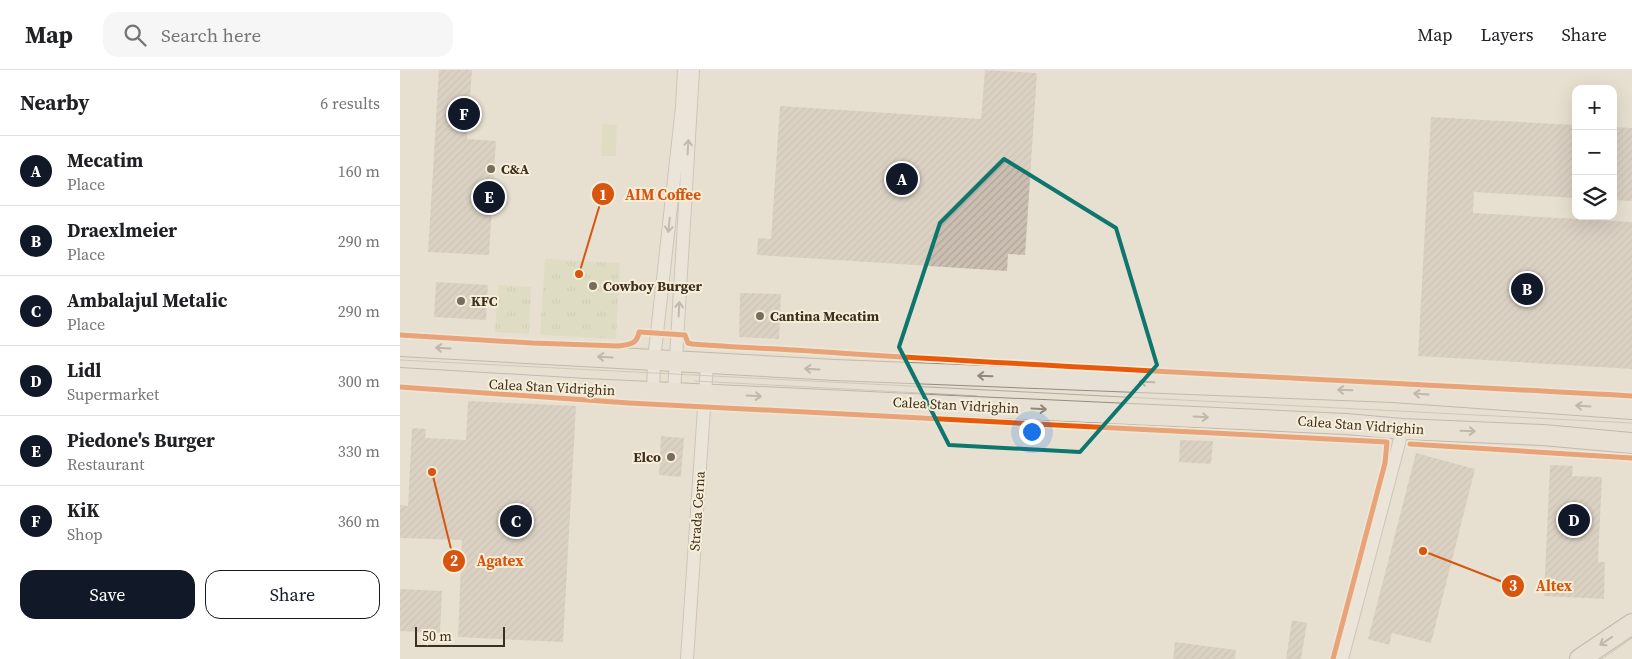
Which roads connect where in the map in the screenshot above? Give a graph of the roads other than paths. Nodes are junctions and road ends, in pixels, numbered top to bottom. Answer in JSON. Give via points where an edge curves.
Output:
{"nodes":[{"id":1,"x":684,"y":70,"type":"edge"},
{"id":2,"x":693,"y":70,"type":"edge"},
{"id":3,"x":400,"y":346,"type":"edge"},
{"id":4,"x":654,"y":360,"type":"junction"},
{"id":5,"x":676,"y":362,"type":"junction"},
{"id":6,"x":707,"y":364,"type":"junction"},
{"id":7,"x":400,"y":378,"type":"edge"},
{"id":8,"x":653,"y":392,"type":"junction"},
{"id":9,"x":674,"y":392,"type":"junction"},
{"id":10,"x":705,"y":394,"type":"junction"},
{"id":11,"x":1632,"y":409,"type":"edge"},
{"id":12,"x":1402,"y":429,"type":"junction"},
{"id":13,"x":1632,"y":443,"type":"edge"},
{"id":14,"x":1632,"y":624,"type":"edge"},
{"id":15,"x":687,"y":659,"type":"edge"},
{"id":16,"x":1342,"y":659,"type":"edge"},
{"id":17,"x":1580,"y":659,"type":"edge"}],
"edges":[{"from":1,"to":4,"type":"street","one_way":true},
{"from":5,"to":2,"type":"street","one_way":true},
{"from":4,"to":3,"type":"main road","one_way":true},
{"from":4,"to":5,"type":"main road"},
{"from":4,"to":8,"type":"street"},
{"from":5,"to":6,"type":"main road"},
{"from":5,"to":9,"type":"street"},
{"from":6,"to":10,"type":"street","name":"Strada Cerna"},
{"from":11,"to":6,"type":"main road","one_way":true,"via":[[1393,392]]},
{"from":7,"to":8,"type":"main road","name":"Calea Stan Vidrighin"},
{"from":8,"to":9,"type":"main road","name":"Calea Stan Vidrighin"},
{"from":9,"to":10,"type":"main road","name":"Calea Stan Vidrighin"},
{"from":10,"to":12,"type":"main road","name":"Calea Stan Vidrighin","one_way":true},
{"from":10,"to":15,"type":"street","name":"Strada Cerna"},
{"from":12,"to":13,"type":"main road","name":"Calea Stan Vidrighin","one_way":true,"via":[[1543,435]]},
{"from":12,"to":16,"type":"street"},
{"from":14,"to":17,"type":"main road","one_way":true}]}
